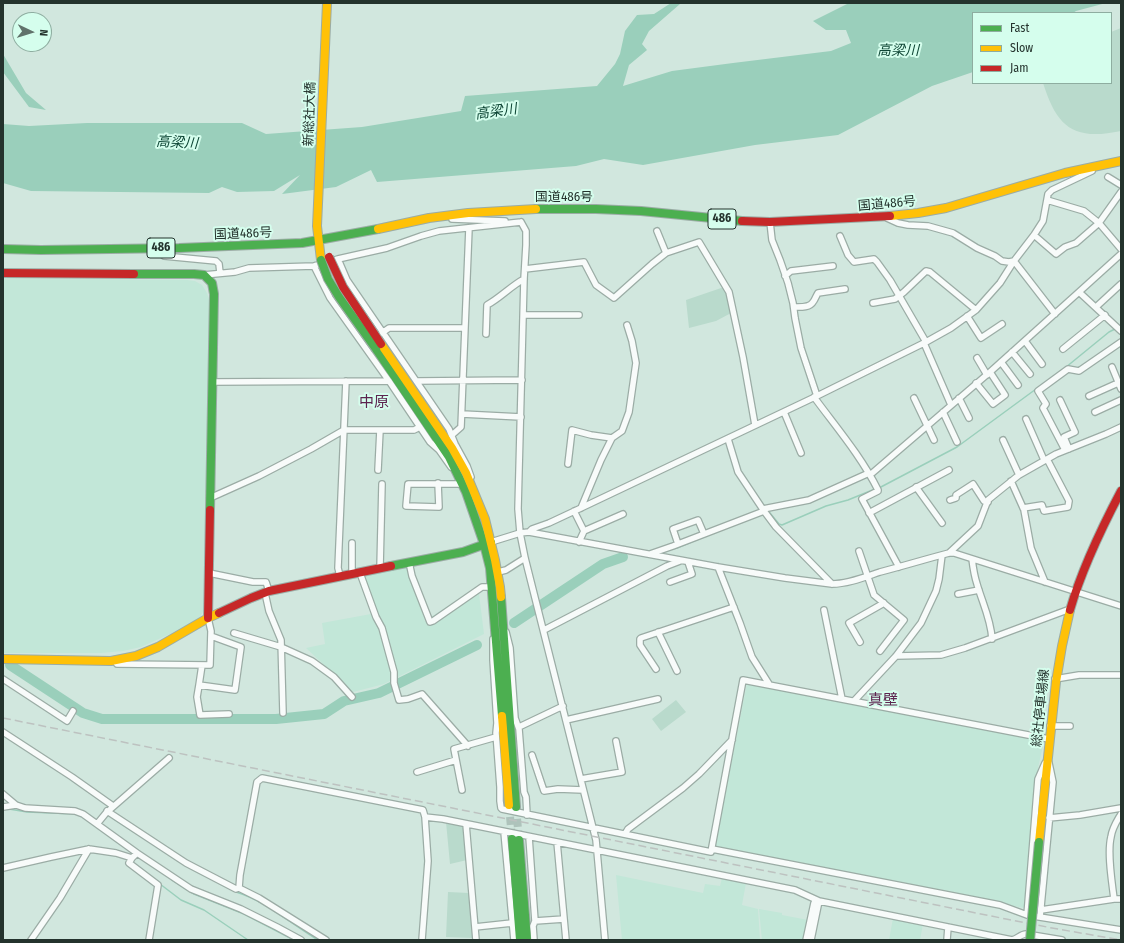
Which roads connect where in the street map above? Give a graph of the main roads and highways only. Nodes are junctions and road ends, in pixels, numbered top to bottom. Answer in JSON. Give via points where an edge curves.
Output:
{"nodes":[{"id":1,"x":327,"y":3,"type":"edge"},
{"id":2,"x":1121,"y":161,"type":"edge"},
{"id":3,"x":318,"y":241,"type":"junction"},
{"id":4,"x":3,"y":249,"type":"edge"},
{"id":5,"x":3,"y":273,"type":"edge"},
{"id":6,"x":378,"y":347,"type":"junction"},
{"id":7,"x":1121,"y":491,"type":"edge"},
{"id":8,"x":488,"y":543,"type":"junction"},
{"id":9,"x":208,"y":618,"type":"junction"},
{"id":10,"x":499,"y":622,"type":"junction"},
{"id":11,"x":3,"y":659,"type":"edge"},
{"id":12,"x":513,"y":806,"type":"tunnel mouth"},
{"id":13,"x":520,"y":940,"type":"edge"},
{"id":14,"x":527,"y":940,"type":"edge"},
{"id":15,"x":1030,"y":940,"type":"edge"}],
"edges":[{"from":1,"to":3,"type":"main road","name":"新総社大橋"},
{"from":2,"to":3,"type":"main road","name":"国道486号","number":"486","via":[[946,208],[918,213],[770,222],[641,211],[530,209],[429,218]]},
{"from":3,"to":4,"type":"main road","name":"国道486号","number":"486","via":[[156,248]]},
{"from":3,"to":6,"type":"main road","bridge":true,"via":[[325,259]]},
{"from":5,"to":9,"type":"main road","via":[[204,275],[212,283],[214,294]]},
{"from":6,"to":8,"type":"main road","via":[[449,457]]},
{"from":6,"to":8,"type":"main road","via":[[452,448],[466,473],[485,519]]},
{"from":7,"to":15,"type":"main road","name":"総社停車場線","bridge":true,"via":[[1094,545],[1070,609],[1062,644],[1050,726]]},
{"from":8,"to":9,"type":"main road","via":[[463,552],[267,592]]},
{"from":8,"to":10,"type":"main road","via":[[492,587]]},
{"from":8,"to":10,"type":"main road","via":[[498,572]]},
{"from":9,"to":11,"type":"main road","via":[[158,647],[136,656],[114,660]]},
{"from":10,"to":12,"type":"main road"},
{"from":13,"to":14,"type":"main road","via":[[515,840]]}]}
